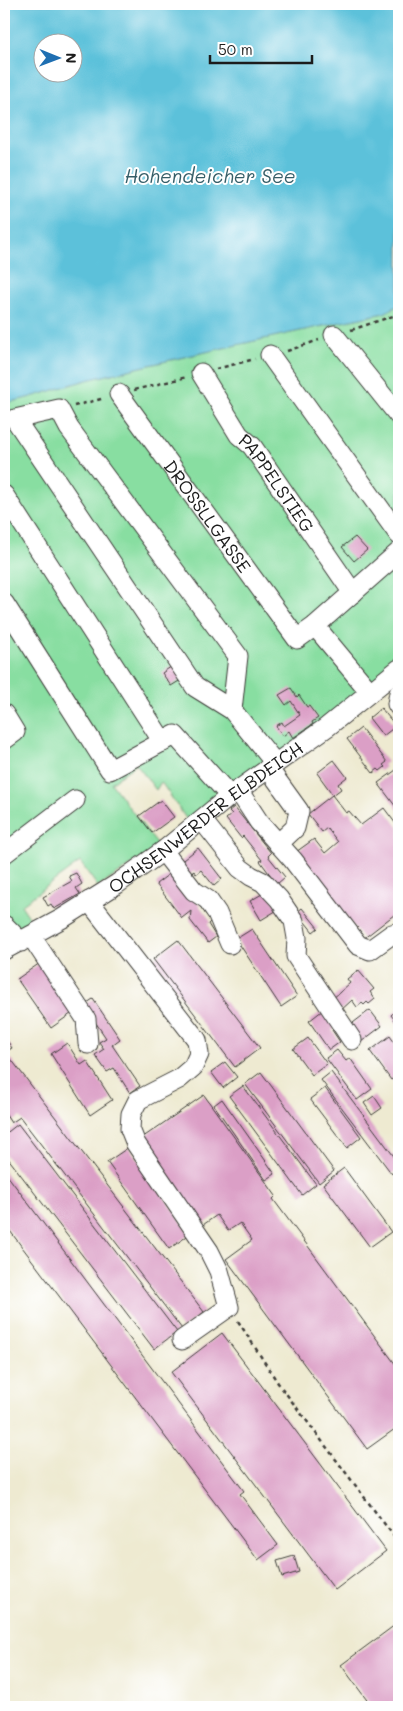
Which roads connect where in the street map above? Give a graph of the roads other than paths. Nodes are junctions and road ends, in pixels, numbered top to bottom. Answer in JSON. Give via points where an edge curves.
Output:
{"nodes":[{"id":1,"x":334,"y":335,"type":"dead end"},
{"id":2,"x":270,"y":355,"type":"dead end"},
{"id":3,"x":201,"y":373,"type":"dead end"},
{"id":4,"x":119,"y":394,"type":"dead end"},
{"id":5,"x":399,"y":416,"type":"edge"},
{"id":6,"x":4,"y":495,"type":"edge"},
{"id":7,"x":399,"y":535,"type":"edge"},
{"id":8,"x":399,"y":552,"type":"edge"},
{"id":9,"x":353,"y":593,"type":"junction"},
{"id":10,"x":4,"y":603,"type":"edge"},
{"id":11,"x":315,"y":626,"type":"junction"},
{"id":12,"x":399,"y":669,"type":"edge"},
{"id":13,"x":370,"y":692,"type":"junction"},
{"id":14,"x":232,"y":710,"type":"junction"},
{"id":15,"x":4,"y":714,"type":"edge"},
{"id":16,"x":4,"y":740,"type":"edge"},
{"id":17,"x":163,"y":742,"type":"junction"},
{"id":18,"x":272,"y":765,"type":"junction"},
{"id":19,"x":234,"y":793,"type":"junction"},
{"id":20,"x":75,"y":800,"type":"dead end"},
{"id":21,"x":202,"y":820,"type":"junction"},
{"id":22,"x":278,"y":844,"type":"junction"},
{"id":23,"x":163,"y":851,"type":"junction"},
{"id":24,"x":4,"y":854,"type":"edge"},
{"id":25,"x":89,"y":901,"type":"junction"},
{"id":26,"x":4,"y":925,"type":"edge"},
{"id":27,"x":399,"y":932,"type":"edge"},
{"id":28,"x":26,"y":939,"type":"junction"},
{"id":29,"x":230,"y":944,"type":"dead end"},
{"id":30,"x":4,"y":950,"type":"edge"},
{"id":31,"x":352,"y":1040,"type":"dead end"},
{"id":32,"x":88,"y":1044,"type":"dead end"},
{"id":33,"x":182,"y":1340,"type":"dead end"}],
"edges":[{"from":1,"to":5,"type":"street"},
{"from":2,"to":7,"type":"street"},
{"from":3,"to":9,"type":"street","name":"PAPPELSTIEG","via":[[239,435],[252,446]]},
{"from":4,"to":11,"type":"street","name":"DROSSLLGASSE","via":[[297,640]]},
{"from":6,"to":17,"type":"street"},
{"from":8,"to":9,"type":"street"},
{"from":9,"to":11,"type":"street"},
{"from":10,"to":17,"type":"street","via":[[110,770]]},
{"from":11,"to":13,"type":"street"},
{"from":12,"to":13,"type":"street","name":"OCHSENWERDER ELBDEICH"},
{"from":13,"to":18,"type":"street","name":"OCHSENWERDER ELBDEICH"},
{"from":14,"to":14,"type":"street","via":[[194,687],[15,419],[59,409],[69,428],[238,656]]},
{"from":14,"to":18,"type":"street"},
{"from":15,"to":16,"type":"street","via":[[15,732]]},
{"from":17,"to":19,"type":"street","via":[[175,735]]},
{"from":18,"to":19,"type":"street","name":"OCHSENWERDER ELBDEICH"},
{"from":18,"to":22,"type":"street","via":[[300,811],[295,828]]},
{"from":19,"to":21,"type":"street","name":"OCHSENWERDER ELBDEICH"},
{"from":19,"to":22,"type":"street"},
{"from":20,"to":24,"type":"street"},
{"from":21,"to":23,"type":"street","name":"OCHSENWERDER ELBDEICH"},
{"from":21,"to":31,"type":"street","via":[[240,868],[263,882],[279,899],[294,921],[296,956]]},
{"from":22,"to":27,"type":"street","via":[[358,945],[370,950]]},
{"from":23,"to":25,"type":"street","name":"OCHSENWERDER ELBDEICH"},
{"from":23,"to":29,"type":"street","via":[[194,891],[208,900]]},
{"from":25,"to":28,"type":"street","name":"OCHSENWERDER ELBDEICH"},
{"from":25,"to":33,"type":"street","via":[[197,1040],[198,1054],[193,1067],[179,1079],[138,1100],[131,1114],[130,1129],[136,1144],[209,1251],[219,1271],[229,1307]]},
{"from":26,"to":28,"type":"street"},
{"from":28,"to":30,"type":"street","name":"OCHSENWERDER ELBDEICH"},
{"from":28,"to":32,"type":"street","via":[[86,1019]]}]}
